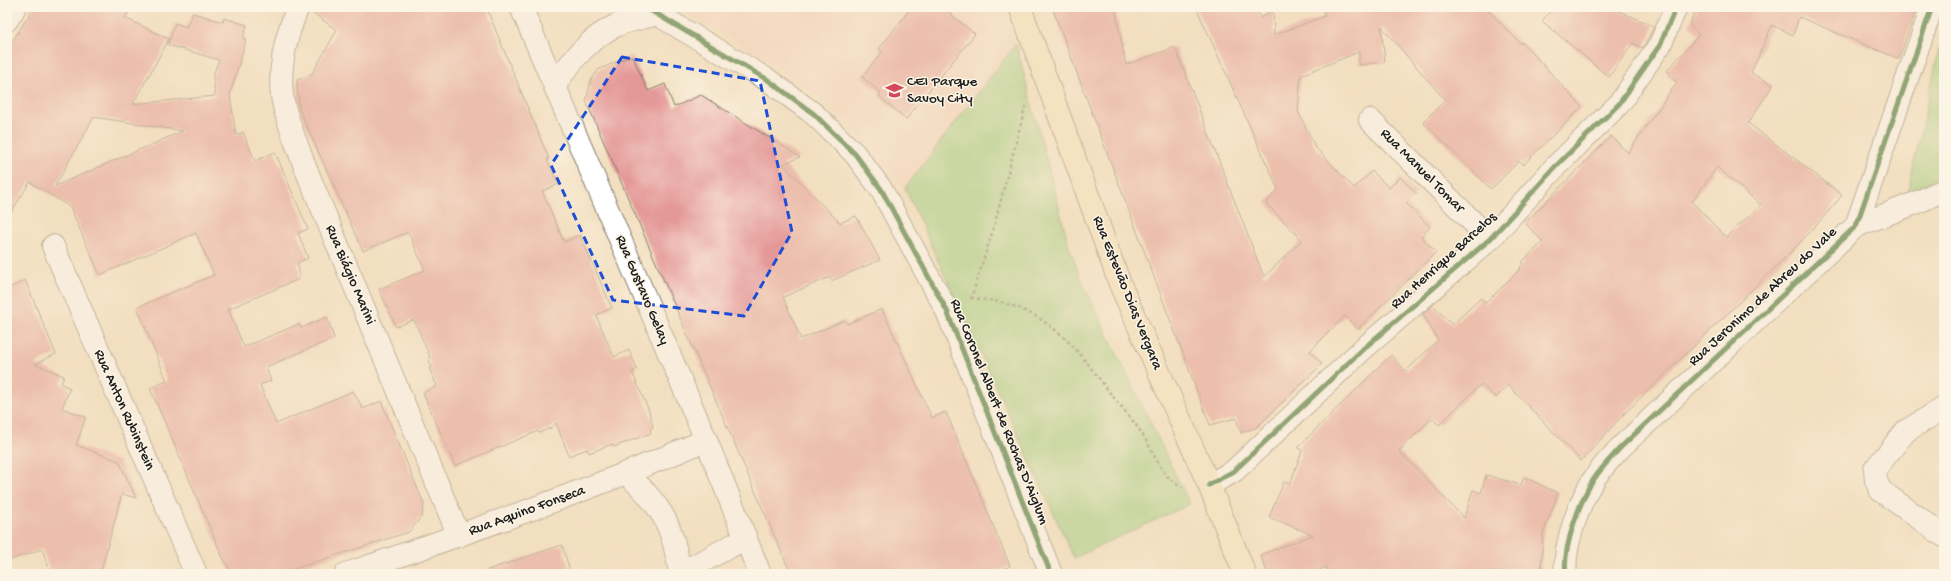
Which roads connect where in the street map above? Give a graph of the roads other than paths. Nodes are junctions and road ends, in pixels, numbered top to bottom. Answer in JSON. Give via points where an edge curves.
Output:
{"nodes":[{"id":1,"x":15,"y":7,"type":"edge"},
{"id":2,"x":298,"y":7,"type":"edge"},
{"id":3,"x":521,"y":7,"type":"edge"},
{"id":4,"x":1020,"y":7,"type":"edge"},
{"id":5,"x":1676,"y":7,"type":"edge"},
{"id":6,"x":1932,"y":7,"type":"edge"},
{"id":7,"x":651,"y":11,"type":"edge"},
{"id":8,"x":7,"y":20,"type":"edge"},
{"id":9,"x":555,"y":85,"type":"junction"},
{"id":10,"x":1370,"y":120,"type":"dead end"},
{"id":11,"x":1944,"y":190,"type":"edge"},
{"id":12,"x":1856,"y":226,"type":"junction"},
{"id":13,"x":1490,"y":240,"type":"junction"},
{"id":14,"x":53,"y":246,"type":"dead end"},
{"id":15,"x":1944,"y":408,"type":"edge"},
{"id":16,"x":706,"y":440,"type":"junction"},
{"id":17,"x":627,"y":474,"type":"junction"},
{"id":18,"x":1209,"y":485,"type":"junction"},
{"id":19,"x":459,"y":536,"type":"junction"},
{"id":20,"x":1944,"y":536,"type":"edge"},
{"id":21,"x":746,"y":538,"type":"junction"},
{"id":22,"x":196,"y":574,"type":"edge"},
{"id":23,"x":346,"y":574,"type":"edge"},
{"id":24,"x":680,"y":574,"type":"edge"},
{"id":25,"x":760,"y":574,"type":"edge"},
{"id":26,"x":1051,"y":574,"type":"edge"},
{"id":27,"x":1245,"y":574,"type":"edge"},
{"id":28,"x":1566,"y":574,"type":"edge"}],
"edges":[{"from":1,"to":8,"type":"street"},
{"from":2,"to":19,"type":"street","name":"Rua Biágio Marini","via":[[289,28],[282,67],[284,105],[305,167]]},
{"from":3,"to":9,"type":"street","name":"Rua Gustavo Gelay"},
{"from":4,"to":18,"type":"street","name":"Rua Estevão Dias Vergara","via":[[1120,284]]},
{"from":5,"to":13,"type":"street","name":"Rua Henrique Barcelos","via":[[1660,45],[1619,104],[1556,166]]},
{"from":6,"to":12,"type":"street","name":"Rua Jeronimo de Abreu do Vale"},
{"from":7,"to":9,"type":"street","name":"Rua Coronel Albert de Rochas D'Aiglum","via":[[595,37],[573,59]]},
{"from":7,"to":26,"type":"street","name":"Rua Coronel Albert de Rochas D'Aiglum","via":[[768,80],[814,114],[854,154],[881,189],[947,311]]},
{"from":9,"to":16,"type":"street","name":"Rua Gustavo Gelay"},
{"from":10,"to":13,"type":"street","name":"Rua Manuel Tomar"},
{"from":11,"to":12,"type":"street"},
{"from":12,"to":28,"type":"street","name":"Rua Jeronimo de Abreu do Vale","via":[[1620,448],[1593,480],[1570,531]]},
{"from":13,"to":18,"type":"street","name":"Rua Henrique Barcelos","via":[[1362,350],[1234,471]]},
{"from":14,"to":22,"type":"street","name":"Rua Anton Rubinstein"},
{"from":15,"to":20,"type":"street","via":[[1906,431],[1875,469],[1876,481],[1881,491]]},
{"from":16,"to":17,"type":"street","name":"Rua Aquino Fonseca"},
{"from":16,"to":21,"type":"street","name":"Rua Gustavo Gelay"},
{"from":17,"to":19,"type":"street","name":"Rua Aquino Fonseca"},
{"from":17,"to":24,"type":"street","via":[[649,494],[665,518],[676,545]]},
{"from":18,"to":27,"type":"street","name":"Rua Estevão Dias Vergara"},
{"from":19,"to":23,"type":"street","name":"Rua Aquino Fonseca"},
{"from":21,"to":24,"type":"street"},
{"from":21,"to":25,"type":"street","name":"Rua Gustavo Gelay"}]}
